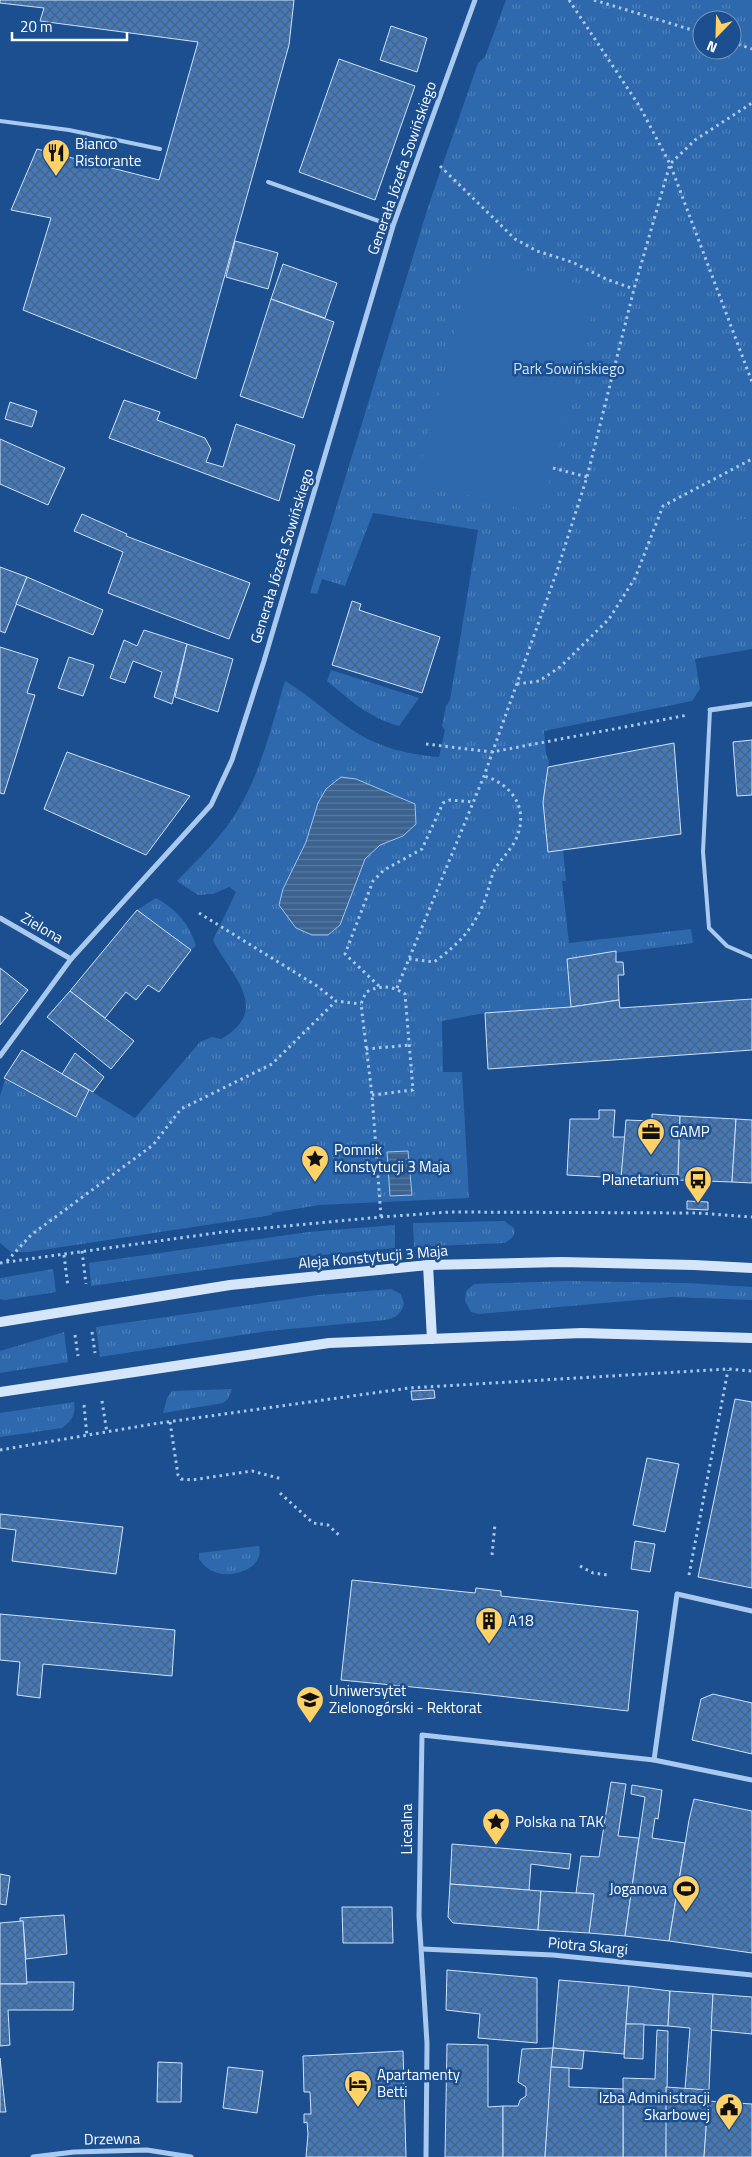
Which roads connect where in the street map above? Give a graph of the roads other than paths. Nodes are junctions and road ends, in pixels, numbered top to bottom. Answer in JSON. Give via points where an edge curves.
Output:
{"nodes":[{"id":1,"x":475,"y":0,"type":"edge"},
{"id":2,"x":0,"y":121,"type":"edge"},
{"id":3,"x":160,"y":149,"type":"dead end"},
{"id":4,"x":268,"y":182,"type":"dead end"},
{"id":5,"x":393,"y":226,"type":"junction"},
{"id":6,"x":752,"y":704,"type":"edge"},
{"id":7,"x":710,"y":710,"type":"joint"},
{"id":8,"x":0,"y":918,"type":"edge"},
{"id":9,"x":752,"y":957,"type":"edge"},
{"id":10,"x":70,"y":959,"type":"junction"},
{"id":11,"x":0,"y":1056,"type":"edge"},
{"id":12,"x":428,"y":1266,"type":"junction"},
{"id":13,"x":752,"y":1268,"type":"edge"},
{"id":14,"x":1,"y":1320,"type":"edge"},
{"id":15,"x":752,"y":1338,"type":"edge"},
{"id":16,"x":432,"y":1340,"type":"junction"},
{"id":17,"x":0,"y":1392,"type":"edge"},
{"id":18,"x":752,"y":1611,"type":"edge"},
{"id":19,"x":654,"y":1760,"type":"junction"},
{"id":20,"x":752,"y":1780,"type":"edge"},
{"id":21,"x":422,"y":1949,"type":"junction"},
{"id":22,"x":752,"y":1975,"type":"edge"},
{"id":23,"x":33,"y":2157,"type":"edge"},
{"id":24,"x":191,"y":2157,"type":"edge"},
{"id":25,"x":426,"y":2157,"type":"edge"}],
"edges":[{"from":1,"to":5,"type":"street","name":"Generała Józefa Sowińskiego"},
{"from":2,"to":3,"type":"lane","via":[[69,130]]},
{"from":4,"to":5,"type":"lane"},
{"from":5,"to":10,"type":"street","name":"Generała Józefa Sowińskiego","via":[[232,760],[211,805]]},
{"from":6,"to":7,"type":"street"},
{"from":7,"to":9,"type":"lane","via":[[703,852],[709,928],[728,946]]},
{"from":8,"to":10,"type":"street","name":"Zielona"},
{"from":10,"to":11,"type":"street","name":"Generała Józefa Sowińskiego"},
{"from":12,"to":13,"type":"main road","name":"Aleja Konstytucji 3 Maja","via":[[561,1262]]},
{"from":12,"to":14,"type":"main road","name":"Aleja Konstytucji 3 Maja","via":[[230,1285]]},
{"from":12,"to":16,"type":"main road"},
{"from":15,"to":16,"type":"main road","via":[[582,1333]]},
{"from":16,"to":17,"type":"main road","via":[[329,1343]]},
{"from":18,"to":19,"type":"street","via":[[677,1594]]},
{"from":19,"to":20,"type":"street","name":"Licealna"},
{"from":19,"to":21,"type":"street","name":"Licealna","via":[[422,1735],[419,1907]]},
{"from":21,"to":22,"type":"street","name":"Piotra Skargi","via":[[553,1955]]},
{"from":21,"to":25,"type":"street","name":"Licealna","via":[[427,2043]]},
{"from":23,"to":24,"type":"street","name":"Drzewna","via":[[147,2150]]}]}
